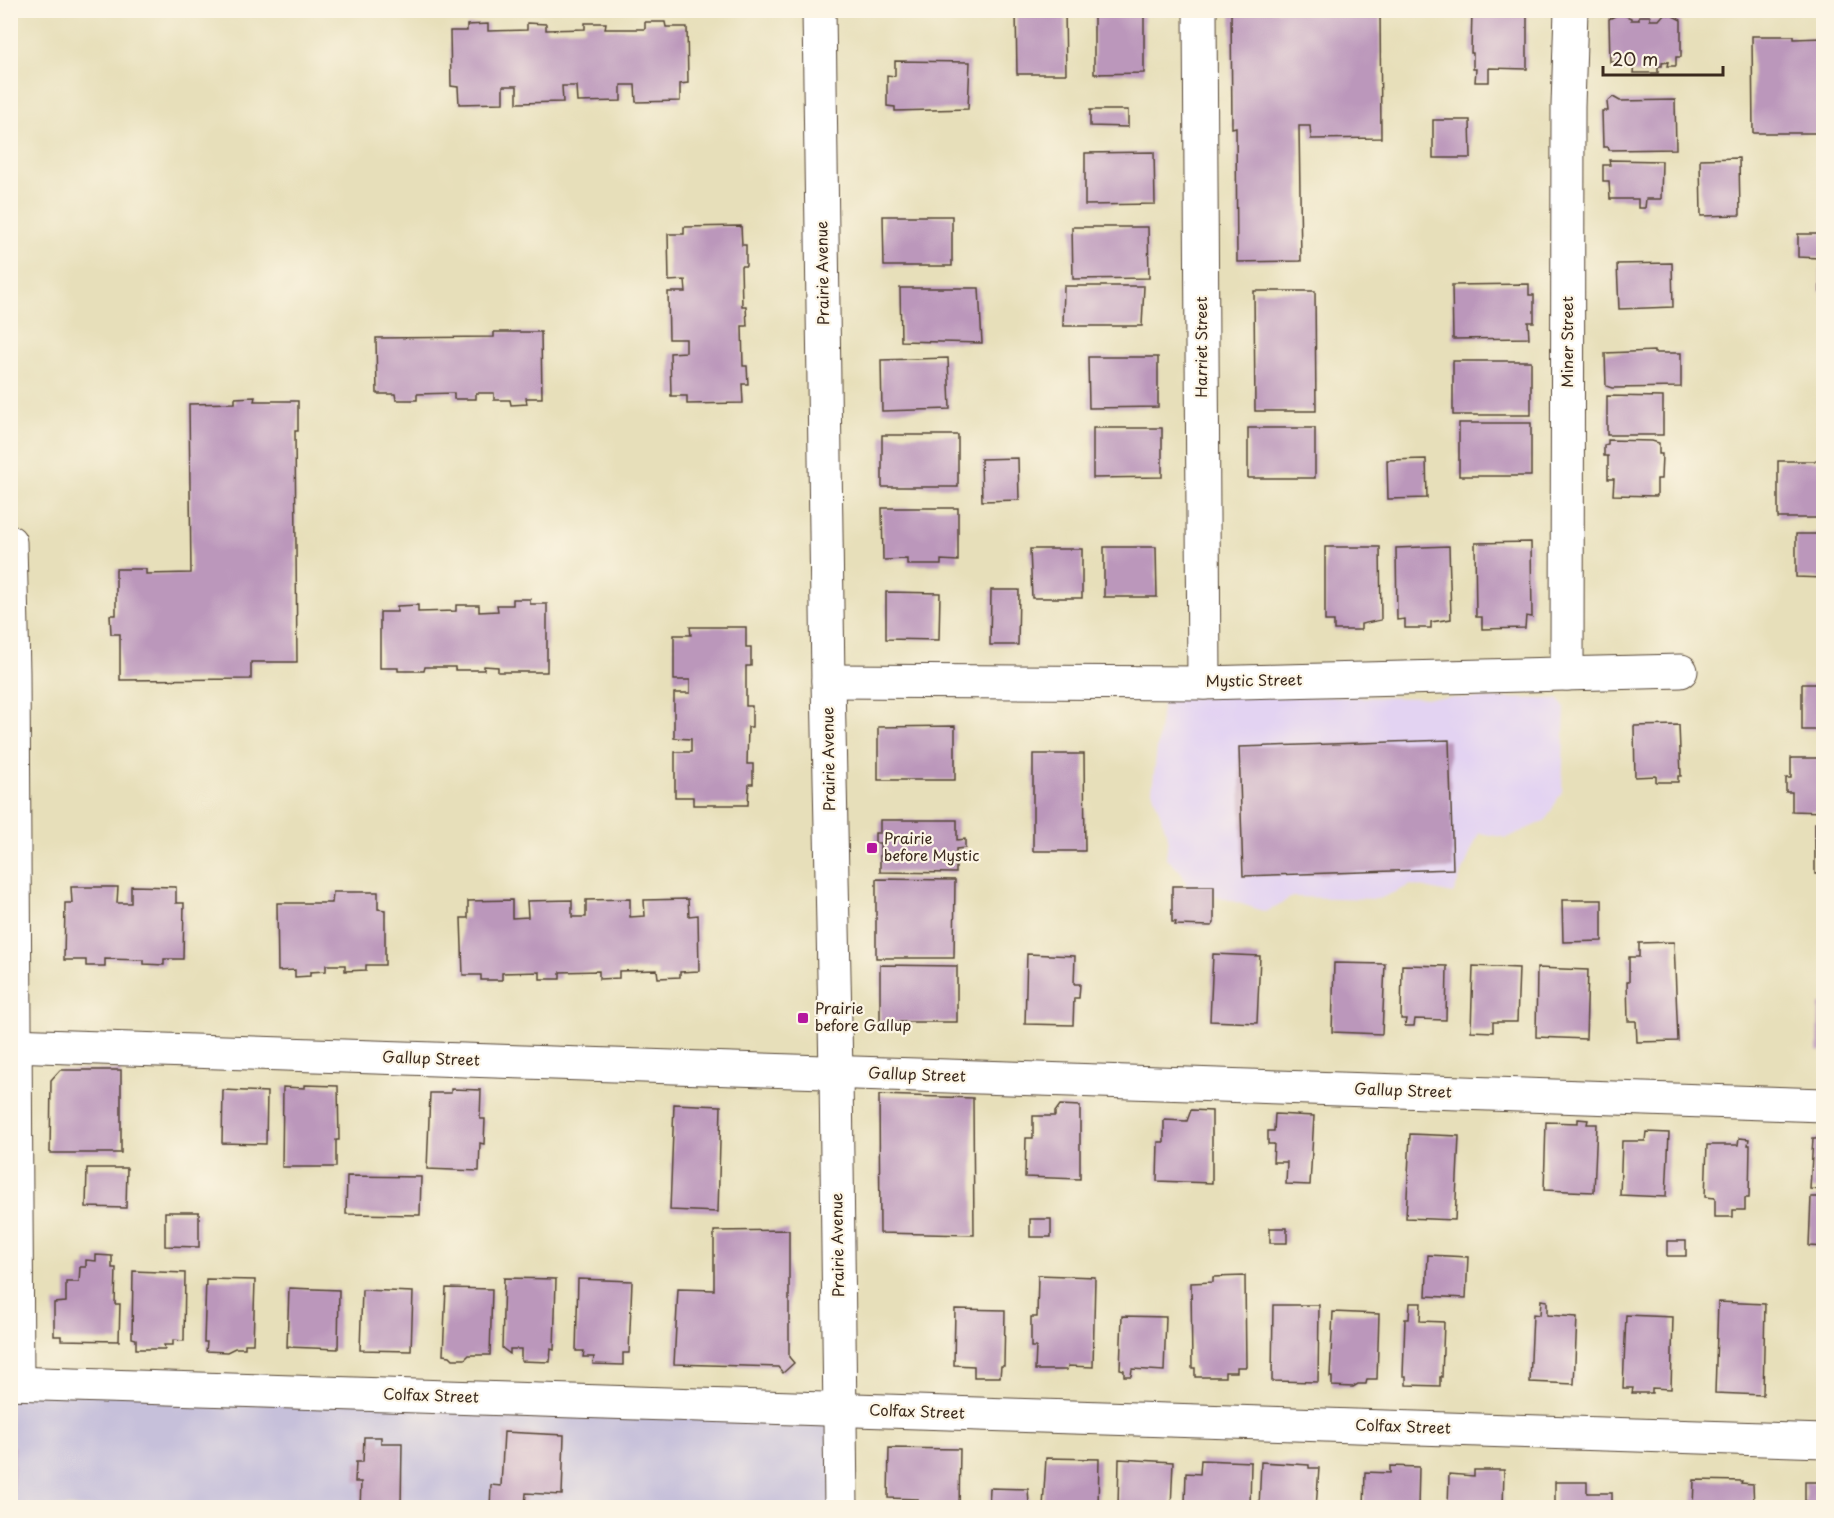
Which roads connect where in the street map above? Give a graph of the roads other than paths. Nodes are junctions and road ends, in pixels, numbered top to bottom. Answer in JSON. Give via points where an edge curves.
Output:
{"nodes":[{"id":1,"x":819,"y":10,"type":"edge"},
{"id":2,"x":1200,"y":10,"type":"edge"},
{"id":3,"x":1571,"y":10,"type":"edge"},
{"id":4,"x":10,"y":542,"type":"edge"},
{"id":5,"x":1681,"y":671,"type":"dead end"},
{"id":6,"x":12,"y":673,"type":"edge"},
{"id":7,"x":1567,"y":674,"type":"junction"},
{"id":8,"x":828,"y":681,"type":"junction"},
{"id":9,"x":1204,"y":683,"type":"junction"},
{"id":10,"x":12,"y":1046,"type":"edge"},
{"id":11,"x":836,"y":1073,"type":"junction"},
{"id":12,"x":1824,"y":1105,"type":"edge"},
{"id":13,"x":14,"y":1383,"type":"edge"},
{"id":14,"x":841,"y":1409,"type":"junction"},
{"id":15,"x":1824,"y":1441,"type":"edge"},
{"id":16,"x":842,"y":1508,"type":"edge"}],
"edges":[{"from":1,"to":8,"type":"street","name":"Prairie Avenue"},
{"from":2,"to":9,"type":"street","name":"Harriet Street"},
{"from":3,"to":7,"type":"street","name":"Miner Street"},
{"from":4,"to":6,"type":"street"},
{"from":5,"to":7,"type":"street","name":"Mystic Street"},
{"from":6,"to":10,"type":"street"},
{"from":7,"to":9,"type":"street","name":"Mystic Street"},
{"from":8,"to":9,"type":"street","name":"Mystic Street"},
{"from":8,"to":11,"type":"street","name":"Prairie Avenue"},
{"from":10,"to":11,"type":"street","name":"Gallup Street"},
{"from":10,"to":13,"type":"street"},
{"from":11,"to":12,"type":"street","name":"Gallup Street"},
{"from":11,"to":14,"type":"street","name":"Prairie Avenue"},
{"from":13,"to":14,"type":"street","name":"Colfax Street"},
{"from":14,"to":15,"type":"street","name":"Colfax Street"},
{"from":14,"to":16,"type":"street","name":"Prairie Avenue"}]}
